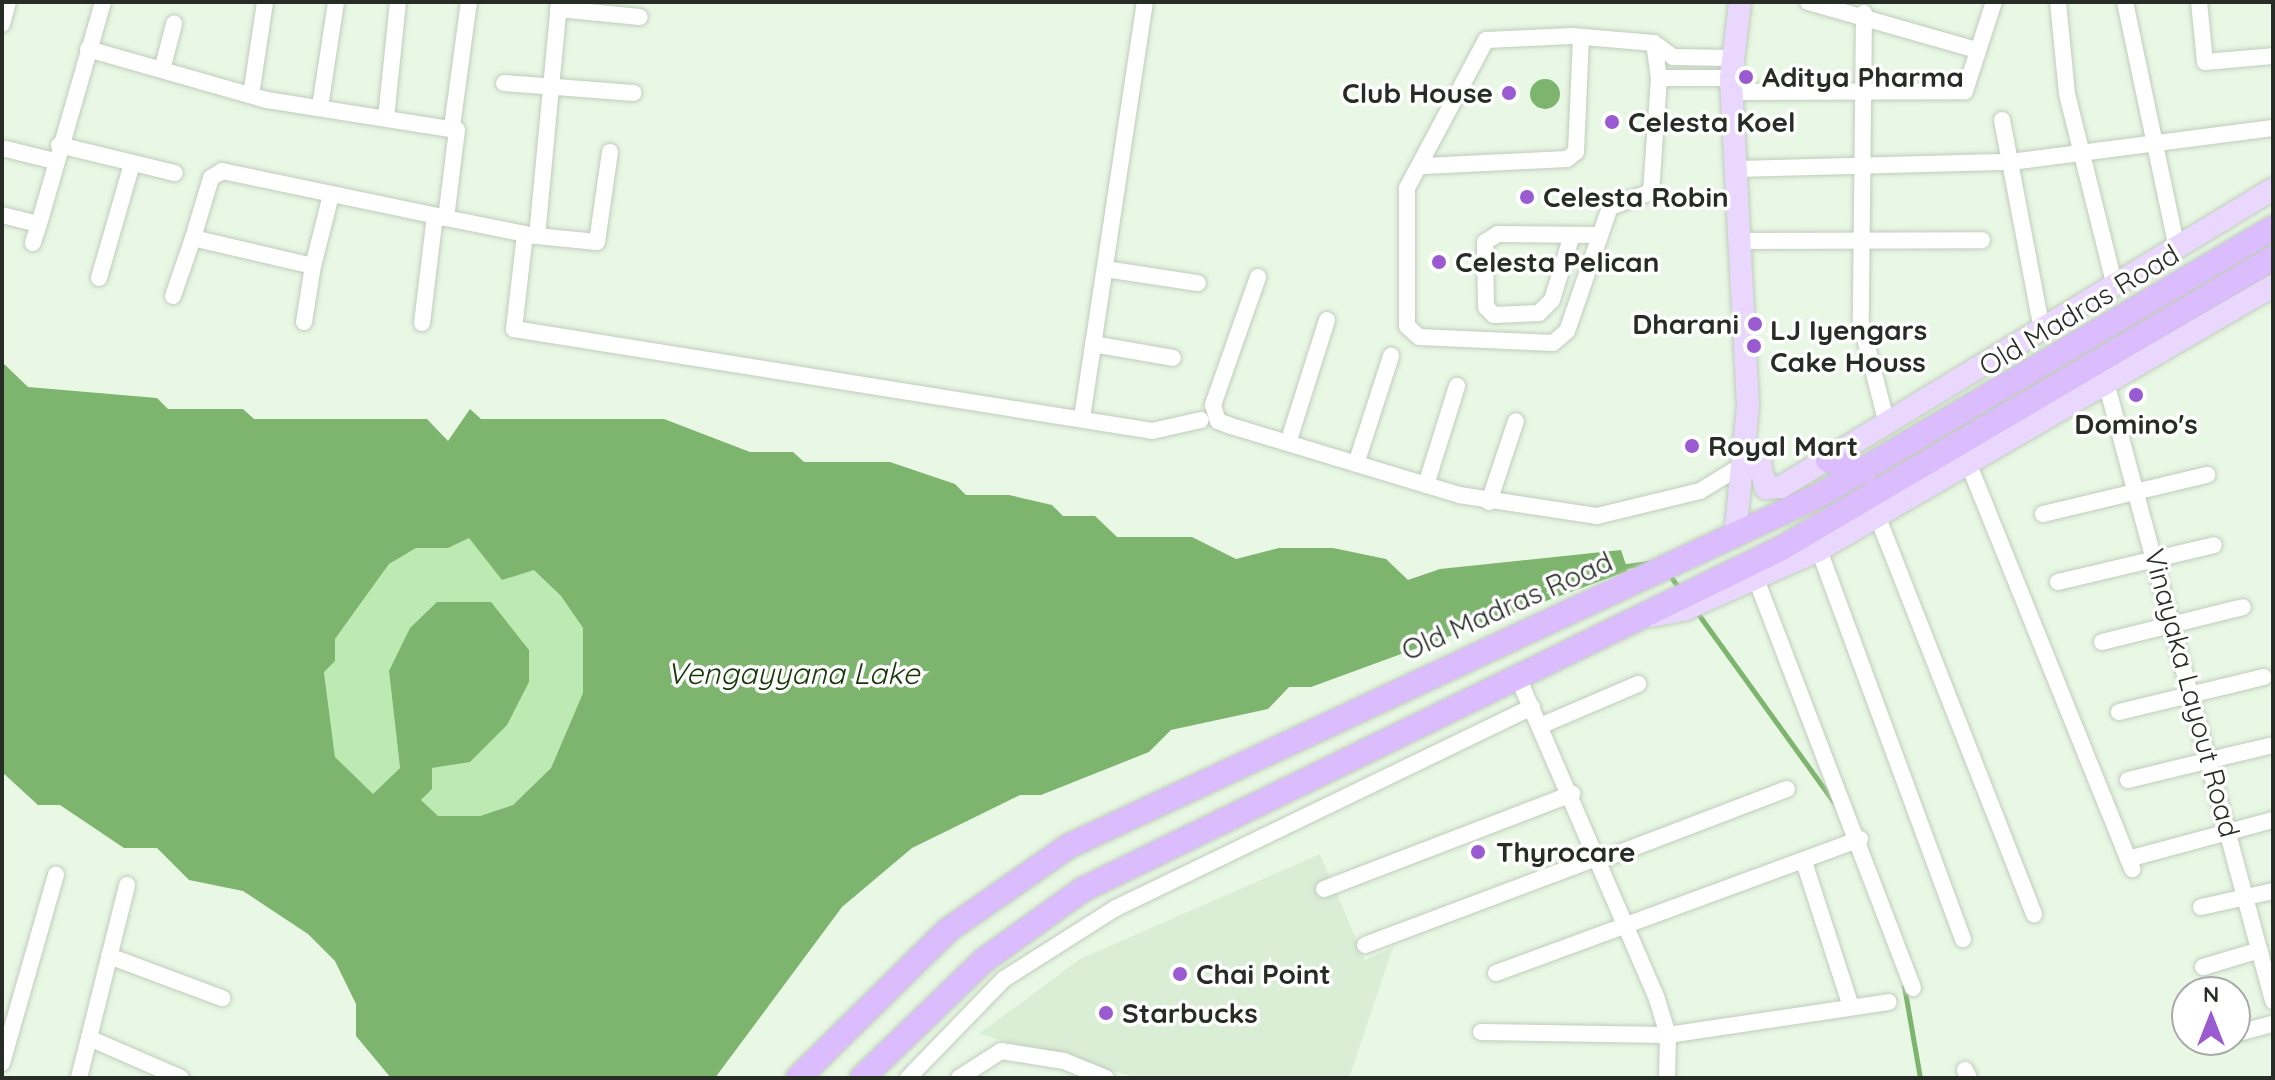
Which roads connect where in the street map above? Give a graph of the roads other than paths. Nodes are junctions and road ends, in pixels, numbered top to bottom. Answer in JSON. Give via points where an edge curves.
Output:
{"nodes":[{"id":1,"x":8,"y":2,"type":"edge"},
{"id":2,"x":103,"y":2,"type":"edge"},
{"id":3,"x":265,"y":2,"type":"edge"},
{"id":4,"x":336,"y":2,"type":"edge"},
{"id":5,"x":398,"y":2,"type":"edge"},
{"id":6,"x":469,"y":2,"type":"edge"},
{"id":7,"x":1145,"y":2,"type":"edge"},
{"id":8,"x":1740,"y":2,"type":"edge"},
{"id":9,"x":1808,"y":2,"type":"edge"},
{"id":10,"x":1994,"y":2,"type":"edge"},
{"id":11,"x":2058,"y":2,"type":"edge"},
{"id":12,"x":2125,"y":2,"type":"edge"},
{"id":13,"x":2199,"y":2,"type":"edge"},
{"id":14,"x":558,"y":6,"type":"edge"},
{"id":15,"x":1864,"y":13,"type":"junction"},
{"id":16,"x":640,"y":17,"type":"dead end"},
{"id":17,"x":2,"y":24,"type":"edge"},
{"id":18,"x":174,"y":24,"type":"dead end"},
{"id":19,"x":1581,"y":37,"type":"junction"},
{"id":20,"x":1654,"y":43,"type":"junction"},
{"id":21,"x":88,"y":49,"type":"junction"},
{"id":22,"x":1977,"y":50,"type":"junction"},
{"id":23,"x":2273,"y":56,"type":"edge"},
{"id":24,"x":162,"y":70,"type":"junction"},
{"id":25,"x":1732,"y":76,"type":"junction"},
{"id":26,"x":1659,"y":78,"type":"junction"},
{"id":27,"x":504,"y":83,"type":"dead end"},
{"id":28,"x":552,"y":89,"type":"junction"},
{"id":29,"x":1858,"y":92,"type":"junction"},
{"id":30,"x":634,"y":93,"type":"dead end"},
{"id":31,"x":251,"y":95,"type":"junction"},
{"id":32,"x":320,"y":107,"type":"junction"},
{"id":33,"x":386,"y":118,"type":"junction"},
{"id":34,"x":2002,"y":120,"type":"dead end"},
{"id":35,"x":452,"y":127,"type":"junction"},
{"id":36,"x":2273,"y":128,"type":"edge"},
{"id":37,"x":2150,"y":142,"type":"junction"},
{"id":38,"x":6,"y":149,"type":"dead end"},
{"id":39,"x":610,"y":152,"type":"dead end"},
{"id":40,"x":57,"y":153,"type":"junction"},
{"id":41,"x":2079,"y":153,"type":"junction"},
{"id":42,"x":2011,"y":162,"type":"junction"},
{"id":43,"x":132,"y":164,"type":"junction"},
{"id":44,"x":1424,"y":166,"type":"junction"},
{"id":45,"x":1736,"y":169,"type":"junction"},
{"id":46,"x":1858,"y":169,"type":"junction"},
{"id":47,"x":175,"y":173,"type":"dead end"},
{"id":48,"x":2273,"y":189,"type":"edge"},
{"id":49,"x":331,"y":195,"type":"junction"},
{"id":50,"x":2,"y":215,"type":"edge"},
{"id":51,"x":440,"y":217,"type":"junction"},
{"id":52,"x":39,"y":224,"type":"junction"},
{"id":53,"x":2273,"y":228,"type":"edge"},
{"id":54,"x":531,"y":235,"type":"junction"},
{"id":55,"x":1572,"y":235,"type":"junction"},
{"id":56,"x":1600,"y":235,"type":"junction"},
{"id":57,"x":193,"y":238,"type":"junction"},
{"id":58,"x":1982,"y":240,"type":"dead end"},
{"id":59,"x":1740,"y":241,"type":"junction"},
{"id":60,"x":1858,"y":242,"type":"junction"},
{"id":61,"x":33,"y":243,"type":"dead end"},
{"id":62,"x":2176,"y":245,"type":"junction"},
{"id":63,"x":2273,"y":258,"type":"edge"},
{"id":64,"x":313,"y":266,"type":"junction"},
{"id":65,"x":1105,"y":269,"type":"junction"},
{"id":66,"x":1258,"y":277,"type":"dead end"},
{"id":67,"x":99,"y":278,"type":"dead end"},
{"id":68,"x":1198,"y":283,"type":"dead end"},
{"id":69,"x":2114,"y":283,"type":"junction"},
{"id":70,"x":2273,"y":286,"type":"edge"},
{"id":71,"x":173,"y":296,"type":"dead end"},
{"id":72,"x":1508,"y":316,"type":"junction"},
{"id":73,"x":1327,"y":320,"type":"dead end"},
{"id":74,"x":304,"y":322,"type":"dead end"},
{"id":75,"x":422,"y":323,"type":"dead end"},
{"id":76,"x":2041,"y":325,"type":"junction"},
{"id":77,"x":1508,"y":341,"type":"junction"},
{"id":78,"x":1093,"y":344,"type":"junction"},
{"id":79,"x":1391,"y":356,"type":"dead end"},
{"id":80,"x":1173,"y":358,"type":"dead end"},
{"id":81,"x":1457,"y":386,"type":"dead end"},
{"id":82,"x":2107,"y":386,"type":"junction"},
{"id":83,"x":1082,"y":418,"type":"junction"},
{"id":84,"x":1201,"y":420,"type":"dead end"},
{"id":85,"x":1516,"y":421,"type":"dead end"},
{"id":86,"x":1887,"y":424,"type":"junction"},
{"id":87,"x":1288,"y":443,"type":"junction"},
{"id":88,"x":1828,"y":460,"type":"junction"},
{"id":89,"x":1747,"y":462,"type":"junction"},
{"id":90,"x":1356,"y":464,"type":"junction"},
{"id":91,"x":1969,"y":465,"type":"junction"},
{"id":92,"x":1864,"y":472,"type":"junction"},
{"id":93,"x":2207,"y":475,"type":"dead end"},
{"id":94,"x":1426,"y":485,"type":"junction"},
{"id":95,"x":2140,"y":491,"type":"junction"},
{"id":96,"x":1489,"y":502,"type":"junction"},
{"id":97,"x":2043,"y":514,"type":"dead end"},
{"id":98,"x":1878,"y":518,"type":"junction"},
{"id":99,"x":1735,"y":536,"type":"junction"},
{"id":100,"x":2214,"y":545,"type":"dead end"},
{"id":101,"x":1819,"y":550,"type":"junction"},
{"id":102,"x":2156,"y":558,"type":"junction"},
{"id":103,"x":1756,"y":579,"type":"junction"},
{"id":104,"x":2058,"y":582,"type":"dead end"},
{"id":105,"x":2243,"y":607,"type":"dead end"},
{"id":106,"x":1651,"y":616,"type":"junction"},
{"id":107,"x":2172,"y":623,"type":"junction"},
{"id":108,"x":2102,"y":642,"type":"dead end"},
{"id":109,"x":2264,"y":677,"type":"dead end"},
{"id":110,"x":1520,"y":682,"type":"junction"},
{"id":111,"x":1638,"y":684,"type":"dead end"},
{"id":112,"x":2191,"y":694,"type":"junction"},
{"id":113,"x":1532,"y":707,"type":"junction"},
{"id":114,"x":2119,"y":712,"type":"dead end"},
{"id":115,"x":1540,"y":726,"type":"junction"},
{"id":116,"x":2269,"y":746,"type":"dead end"},
{"id":117,"x":2209,"y":759,"type":"junction"},
{"id":118,"x":2128,"y":780,"type":"dead end"},
{"id":119,"x":1787,"y":789,"type":"dead end"},
{"id":120,"x":1572,"y":794,"type":"junction"},
{"id":121,"x":2273,"y":820,"type":"edge"},
{"id":122,"x":2228,"y":831,"type":"junction"},
{"id":123,"x":1854,"y":841,"type":"junction"},
{"id":124,"x":1600,"y":859,"type":"junction"},
{"id":125,"x":1804,"y":862,"type":"junction"},
{"id":126,"x":56,"y":875,"type":"dead end"},
{"id":127,"x":127,"y":885,"type":"dead end"},
{"id":128,"x":1324,"y":889,"type":"dead end"},
{"id":129,"x":2273,"y":891,"type":"edge"},
{"id":130,"x":2246,"y":897,"type":"junction"},
{"id":131,"x":2201,"y":907,"type":"dead end"},
{"id":132,"x":2034,"y":914,"type":"dead end"},
{"id":133,"x":1626,"y":929,"type":"junction"},
{"id":134,"x":1963,"y":939,"type":"dead end"},
{"id":135,"x":1365,"y":945,"type":"dead end"},
{"id":136,"x":2260,"y":950,"type":"junction"},
{"id":137,"x":109,"y":956,"type":"junction"},
{"id":138,"x":2203,"y":967,"type":"dead end"},
{"id":139,"x":1496,"y":973,"type":"dead end"},
{"id":140,"x":1913,"y":988,"type":"dead end"},
{"id":141,"x":222,"y":998,"type":"dead end"},
{"id":142,"x":2273,"y":1001,"type":"edge"},
{"id":143,"x":1889,"y":1002,"type":"dead end"},
{"id":144,"x":1851,"y":1007,"type":"junction"},
{"id":145,"x":2273,"y":1024,"type":"edge"},
{"id":146,"x":2251,"y":1030,"type":"edge"},
{"id":147,"x":1481,"y":1032,"type":"dead end"},
{"id":148,"x":1668,"y":1035,"type":"junction"},
{"id":149,"x":89,"y":1038,"type":"junction"},
{"id":150,"x":2,"y":1063,"type":"edge"},
{"id":151,"x":79,"y":1078,"type":"edge"},
{"id":152,"x":181,"y":1078,"type":"edge"},
{"id":153,"x":798,"y":1078,"type":"edge"},
{"id":154,"x":862,"y":1078,"type":"edge"},
{"id":155,"x":908,"y":1078,"type":"edge"},
{"id":156,"x":959,"y":1078,"type":"edge"},
{"id":157,"x":1106,"y":1078,"type":"edge"},
{"id":158,"x":1667,"y":1078,"type":"edge"}],
"edges":[{"from":1,"to":17,"type":"street"},
{"from":2,"to":21,"type":"street"},
{"from":3,"to":31,"type":"street"},
{"from":4,"to":32,"type":"street"},
{"from":5,"to":33,"type":"street"},
{"from":6,"to":35,"type":"street"},
{"from":7,"to":65,"type":"street"},
{"from":8,"to":25,"type":"main road"},
{"from":9,"to":15,"type":"street"},
{"from":10,"to":22,"type":"street"},
{"from":11,"to":41,"type":"street"},
{"from":12,"to":37,"type":"street"},
{"from":13,"to":23,"type":"street","via":[[2205,62]]},
{"from":14,"to":16,"type":"street"},
{"from":14,"to":28,"type":"street"},
{"from":15,"to":22,"type":"street"},
{"from":15,"to":29,"type":"street"},
{"from":18,"to":24,"type":"street"},
{"from":19,"to":20,"type":"street"},
{"from":19,"to":44,"type":"street","via":[[1486,40]]},
{"from":19,"to":44,"type":"street","via":[[1576,152],[1567,159]]},
{"from":20,"to":25,"type":"street","via":[[1673,57]]},
{"from":20,"to":26,"type":"street"},
{"from":21,"to":24,"type":"street"},
{"from":21,"to":40,"type":"street"},
{"from":22,"to":29,"type":"street","via":[[1965,91]]},
{"from":24,"to":31,"type":"street"},
{"from":25,"to":26,"type":"street"},
{"from":25,"to":29,"type":"street"},
{"from":25,"to":45,"type":"main road"},
{"from":26,"to":56,"type":"street","via":[[1651,192],[1610,207]]},
{"from":27,"to":28,"type":"street"},
{"from":28,"to":30,"type":"street"},
{"from":28,"to":54,"type":"street"},
{"from":29,"to":46,"type":"street"},
{"from":31,"to":32,"type":"street"},
{"from":32,"to":33,"type":"street"},
{"from":33,"to":35,"type":"street"},
{"from":34,"to":42,"type":"street"},
{"from":35,"to":51,"type":"street","via":[[459,134]]},
{"from":36,"to":37,"type":"street"},
{"from":37,"to":41,"type":"street"},
{"from":37,"to":62,"type":"street"},
{"from":38,"to":40,"type":"street"},
{"from":39,"to":54,"type":"street","via":[[601,238]]},
{"from":40,"to":43,"type":"street"},
{"from":40,"to":52,"type":"street"},
{"from":41,"to":42,"type":"street"},
{"from":41,"to":69,"type":"street"},
{"from":42,"to":46,"type":"street"},
{"from":42,"to":76,"type":"street"},
{"from":43,"to":47,"type":"street"},
{"from":43,"to":67,"type":"street"},
{"from":44,"to":77,"type":"street","via":[[1407,188],[1407,326],[1419,337]]},
{"from":45,"to":46,"type":"street"},
{"from":45,"to":59,"type":"main road"},
{"from":46,"to":60,"type":"street"},
{"from":48,"to":62,"type":"main road"},
{"from":49,"to":51,"type":"street"},
{"from":49,"to":57,"type":"street","via":[[222,171],[211,178]]},
{"from":49,"to":64,"type":"street"},
{"from":50,"to":52,"type":"street"},
{"from":51,"to":54,"type":"street"},
{"from":51,"to":75,"type":"street"},
{"from":52,"to":61,"type":"street"},
{"from":53,"to":92,"type":"highway","name":"Old Madras Road"},
{"from":54,"to":83,"type":"street","via":[[514,329]]},
{"from":55,"to":56,"type":"street"},
{"from":55,"to":72,"type":"street","via":[[1552,300],[1539,313]]},
{"from":55,"to":72,"type":"street","via":[[1498,234],[1485,242],[1482,300],[1494,315]]},
{"from":56,"to":77,"type":"street","via":[[1567,331],[1553,343]]},
{"from":57,"to":64,"type":"street"},
{"from":57,"to":71,"type":"street"},
{"from":58,"to":60,"type":"street"},
{"from":59,"to":60,"type":"street"},
{"from":59,"to":89,"type":"main road"},
{"from":60,"to":86,"type":"street","via":[[1861,323]]},
{"from":62,"to":69,"type":"main road"},
{"from":63,"to":106,"type":"highway","name":"Old Madras Road","via":[[1864,501]]},
{"from":64,"to":74,"type":"street"},
{"from":65,"to":68,"type":"street"},
{"from":65,"to":78,"type":"street"},
{"from":66,"to":87,"type":"street","via":[[1214,415]]},
{"from":69,"to":76,"type":"main road"},
{"from":70,"to":82,"type":"main road"},
{"from":72,"to":77,"type":"street"},
{"from":73,"to":87,"type":"street"},
{"from":76,"to":86,"type":"main road"},
{"from":78,"to":80,"type":"street"},
{"from":78,"to":83,"type":"street"},
{"from":79,"to":90,"type":"street"},
{"from":81,"to":94,"type":"street"},
{"from":82,"to":91,"type":"main road"},
{"from":82,"to":95,"type":"street","name":"Vinayaka Layout Road"},
{"from":83,"to":84,"type":"street","via":[[1152,431]]},
{"from":85,"to":96,"type":"street"},
{"from":86,"to":88,"type":"main road"},
{"from":87,"to":90,"type":"street"},
{"from":88,"to":89,"type":"main road","via":[[1774,489],[1766,488],[1760,463]]},
{"from":88,"to":92,"type":"highway"},
{"from":89,"to":96,"type":"street","via":[[1700,491],[1623,514]]},
{"from":89,"to":99,"type":"main road"},
{"from":90,"to":94,"type":"street"},
{"from":91,"to":98,"type":"main road"},
{"from":91,"to":122,"type":"street","via":[[2130,864]]},
{"from":92,"to":99,"type":"highway","name":"Old Madras Road"},
{"from":93,"to":95,"type":"street"},
{"from":94,"to":96,"type":"street"},
{"from":95,"to":97,"type":"street"},
{"from":95,"to":102,"type":"street","name":"Vinayaka Layout Road"},
{"from":98,"to":101,"type":"main road"},
{"from":98,"to":132,"type":"street"},
{"from":99,"to":153,"type":"highway","name":"Old Madras Road","via":[[1069,846],[948,930]]},
{"from":100,"to":102,"type":"street"},
{"from":101,"to":103,"type":"main road"},
{"from":101,"to":134,"type":"street"},
{"from":102,"to":104,"type":"street"},
{"from":102,"to":107,"type":"street","name":"Vinayaka Layout Road"},
{"from":103,"to":106,"type":"main road"},
{"from":103,"to":123,"type":"street"},
{"from":105,"to":107,"type":"street"},
{"from":106,"to":110,"type":"highway","name":"Old Madras Road"},
{"from":107,"to":108,"type":"street"},
{"from":107,"to":112,"type":"street","name":"Vinayaka Layout Road"},
{"from":109,"to":112,"type":"street"},
{"from":110,"to":113,"type":"street"},
{"from":110,"to":154,"type":"highway","name":"Old Madras Road","via":[[1304,776],[1082,890],[983,961]]},
{"from":111,"to":115,"type":"street"},
{"from":112,"to":114,"type":"street"},
{"from":112,"to":117,"type":"street","name":"Vinayaka Layout Road"},
{"from":113,"to":115,"type":"street"},
{"from":113,"to":155,"type":"street","via":[[1116,908],[1004,979]]},
{"from":115,"to":120,"type":"street"},
{"from":116,"to":117,"type":"street"},
{"from":117,"to":118,"type":"street"},
{"from":117,"to":122,"type":"street","name":"Vinayaka Layout Road"},
{"from":119,"to":124,"type":"street"},
{"from":120,"to":124,"type":"street"},
{"from":120,"to":128,"type":"street"},
{"from":121,"to":122,"type":"street"},
{"from":122,"to":130,"type":"street","name":"Vinayaka Layout Road"},
{"from":123,"to":125,"type":"street"},
{"from":123,"to":140,"type":"street"},
{"from":124,"to":133,"type":"street"},
{"from":124,"to":135,"type":"street"},
{"from":125,"to":133,"type":"street"},
{"from":125,"to":144,"type":"street"},
{"from":126,"to":150,"type":"street"},
{"from":127,"to":137,"type":"street"},
{"from":129,"to":130,"type":"street"},
{"from":130,"to":131,"type":"street"},
{"from":130,"to":136,"type":"street","name":"Vinayaka Layout Road"},
{"from":133,"to":139,"type":"street"},
{"from":133,"to":148,"type":"street"},
{"from":136,"to":138,"type":"street"},
{"from":136,"to":142,"type":"street","name":"Vinayaka Layout Road"},
{"from":137,"to":141,"type":"street"},
{"from":137,"to":149,"type":"street"},
{"from":143,"to":144,"type":"street"},
{"from":144,"to":148,"type":"street"},
{"from":145,"to":146,"type":"street"},
{"from":147,"to":148,"type":"street"},
{"from":148,"to":158,"type":"street"},
{"from":149,"to":151,"type":"street"},
{"from":149,"to":152,"type":"street"},
{"from":156,"to":157,"type":"street","via":[[1001,1051],[1064,1061]]}]}
